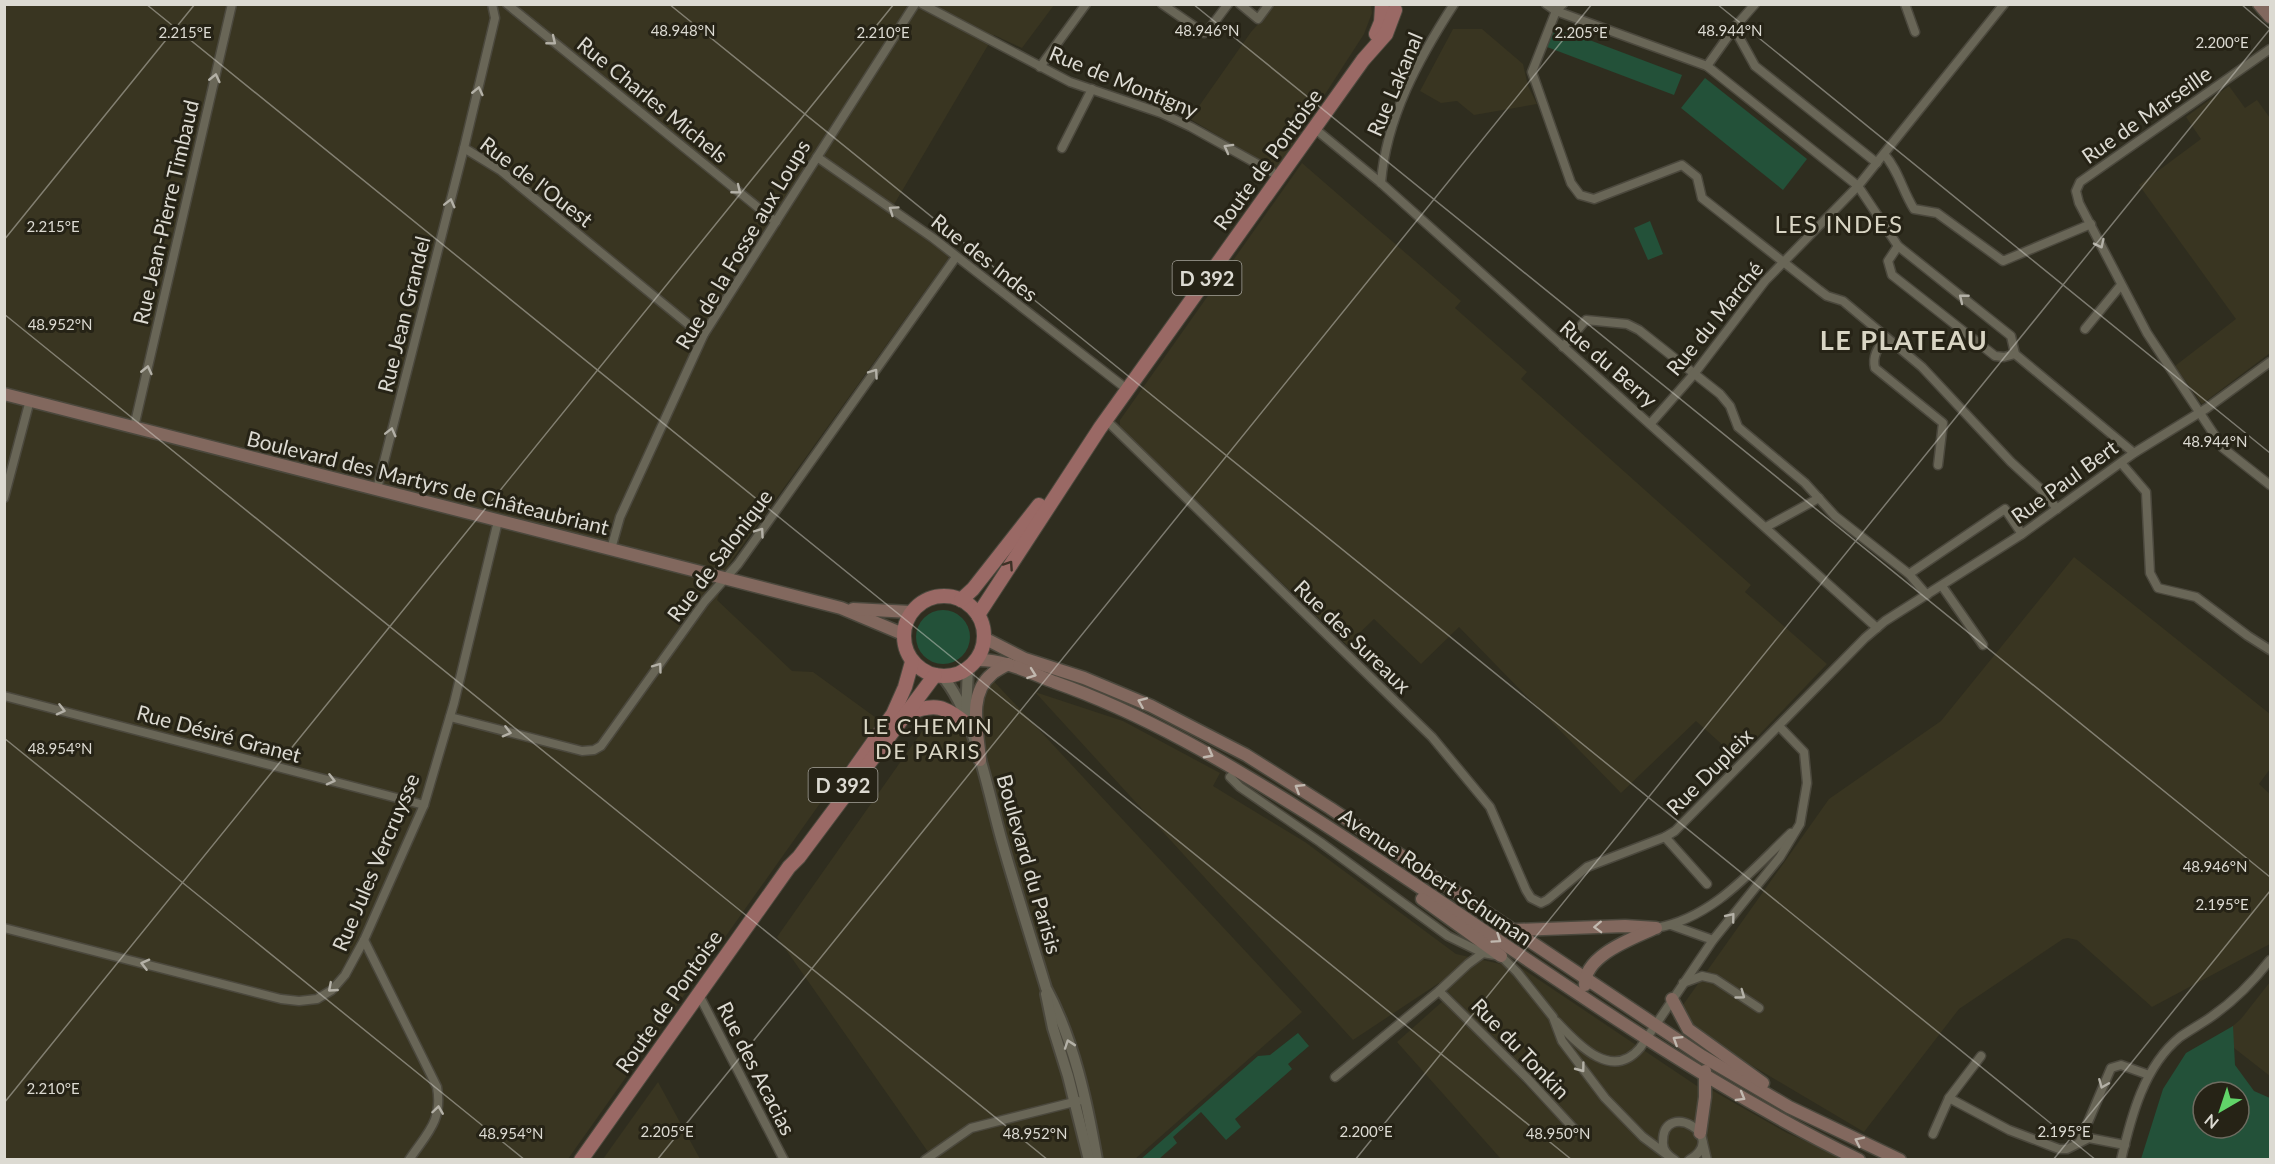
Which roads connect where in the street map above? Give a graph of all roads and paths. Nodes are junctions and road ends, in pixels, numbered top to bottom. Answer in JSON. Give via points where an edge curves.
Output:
{"nodes":[{"id":1,"x":232,"y":4,"type":"edge"},
{"id":2,"x":492,"y":4,"type":"edge"},
{"id":3,"x":507,"y":4,"type":"edge"},
{"id":4,"x":915,"y":4,"type":"edge"},
{"id":5,"x":922,"y":4,"type":"edge"},
{"id":6,"x":1086,"y":4,"type":"edge"},
{"id":7,"x":1162,"y":4,"type":"edge"},
{"id":8,"x":1228,"y":4,"type":"edge"},
{"id":9,"x":1240,"y":4,"type":"edge"},
{"id":10,"x":1269,"y":4,"type":"edge"},
{"id":11,"x":1454,"y":4,"type":"edge"},
{"id":12,"x":1546,"y":4,"type":"edge"},
{"id":13,"x":1563,"y":4,"type":"edge"},
{"id":14,"x":1755,"y":4,"type":"edge"},
{"id":15,"x":1905,"y":4,"type":"edge"},
{"id":16,"x":2004,"y":4,"type":"edge"},
{"id":17,"x":2261,"y":5,"type":"edge"},
{"id":18,"x":1391,"y":6,"type":"edge"},
{"id":19,"x":1556,"y":11,"type":"junction"},
{"id":20,"x":2271,"y":17,"type":"edge"},
{"id":21,"x":1734,"y":28,"type":"junction"},
{"id":22,"x":1915,"y":32,"type":"dead end"},
{"id":23,"x":2271,"y":49,"type":"edge"},
{"id":24,"x":1707,"y":66,"type":"junction"},
{"id":25,"x":1040,"y":67,"type":"junction"},
{"id":26,"x":1092,"y":89,"type":"junction"},
{"id":27,"x":1314,"y":128,"type":"junction"},
{"id":28,"x":464,"y":148,"type":"junction"},
{"id":29,"x":1062,"y":148,"type":"dead end"},
{"id":30,"x":1884,"y":154,"type":"junction"},
{"id":31,"x":817,"y":157,"type":"junction"},
{"id":32,"x":1877,"y":163,"type":"junction"},
{"id":33,"x":1279,"y":176,"type":"junction"},
{"id":34,"x":1381,"y":183,"type":"junction"},
{"id":35,"x":1858,"y":186,"type":"junction"},
{"id":36,"x":776,"y":222,"type":"junction"},
{"id":37,"x":2091,"y":224,"type":"junction"},
{"id":38,"x":1898,"y":246,"type":"junction"},
{"id":39,"x":956,"y":257,"type":"junction"},
{"id":40,"x":1783,"y":262,"type":"junction"},
{"id":41,"x":2121,"y":285,"type":"junction"},
{"id":42,"x":2085,"y":329,"type":"dead end"},
{"id":43,"x":704,"y":334,"type":"junction"},
{"id":44,"x":1885,"y":338,"type":"junction"},
{"id":45,"x":1563,"y":347,"type":"junction"},
{"id":46,"x":2015,"y":354,"type":"junction"},
{"id":47,"x":2271,"y":363,"type":"edge"},
{"id":48,"x":1694,"y":374,"type":"junction"},
{"id":49,"x":1128,"y":390,"type":"junction"},
{"id":50,"x":4,"y":394,"type":"edge"},
{"id":51,"x":30,"y":400,"type":"junction"},
{"id":52,"x":2198,"y":413,"type":"junction"},
{"id":53,"x":1651,"y":423,"type":"junction"},
{"id":54,"x":1103,"y":424,"type":"junction"},
{"id":55,"x":134,"y":427,"type":"junction"},
{"id":56,"x":2134,"y":453,"type":"junction"},
{"id":57,"x":2122,"y":464,"type":"junction"},
{"id":58,"x":1938,"y":465,"type":"dead end"},
{"id":59,"x":2271,"y":485,"type":"edge"},
{"id":60,"x":377,"y":489,"type":"junction"},
{"id":61,"x":4,"y":498,"type":"edge"},
{"id":62,"x":1819,"y":498,"type":"junction"},
{"id":63,"x":2057,"y":509,"type":"junction"},
{"id":64,"x":498,"y":521,"type":"junction"},
{"id":65,"x":1766,"y":526,"type":"junction"},
{"id":66,"x":2022,"y":534,"type":"junction"},
{"id":67,"x":610,"y":549,"type":"junction"},
{"id":68,"x":1909,"y":574,"type":"junction"},
{"id":69,"x":724,"y":578,"type":"junction"},
{"id":70,"x":1942,"y":586,"type":"junction"},
{"id":71,"x":1927,"y":595,"type":"junction"},
{"id":72,"x":961,"y":600,"type":"junction"},
{"id":73,"x":841,"y":608,"type":"junction"},
{"id":74,"x":911,"y":612,"type":"junction"},
{"id":75,"x":978,"y":615,"type":"junction"},
{"id":76,"x":1877,"y":628,"type":"junction"},
{"id":77,"x":903,"y":634,"type":"junction"},
{"id":78,"x":984,"y":638,"type":"junction"},
{"id":79,"x":1983,"y":645,"type":"dead end"},
{"id":80,"x":2271,"y":650,"type":"edge"},
{"id":81,"x":912,"y":662,"type":"junction"},
{"id":82,"x":972,"y":664,"type":"junction"},
{"id":83,"x":1008,"y":664,"type":"junction"},
{"id":84,"x":939,"y":676,"type":"junction"},
{"id":85,"x":4,"y":696,"type":"edge"},
{"id":86,"x":906,"y":715,"type":"junction"},
{"id":87,"x":450,"y":717,"type":"junction"},
{"id":88,"x":967,"y":721,"type":"junction"},
{"id":89,"x":1779,"y":726,"type":"junction"},
{"id":90,"x":980,"y":760,"type":"junction"},
{"id":91,"x":1268,"y":769,"type":"junction"},
{"id":92,"x":1231,"y":771,"type":"junction"},
{"id":93,"x":424,"y":805,"type":"junction"},
{"id":94,"x":1800,"y":824,"type":"junction"},
{"id":95,"x":1665,"y":837,"type":"junction"},
{"id":96,"x":1362,"y":848,"type":"junction"},
{"id":97,"x":789,"y":867,"type":"junction"},
{"id":98,"x":1707,"y":884,"type":"dead end"},
{"id":99,"x":1541,"y":903,"type":"joint"},
{"id":100,"x":1671,"y":925,"type":"junction"},
{"id":101,"x":4,"y":928,"type":"edge"},
{"id":102,"x":1656,"y":928,"type":"junction"},
{"id":103,"x":1515,"y":930,"type":"junction"},
{"id":104,"x":364,"y":940,"type":"junction"},
{"id":105,"x":1713,"y":940,"type":"junction"},
{"id":106,"x":1483,"y":953,"type":"junction"},
{"id":107,"x":1501,"y":956,"type":"junction"},
{"id":108,"x":2271,"y":960,"type":"edge"},
{"id":109,"x":1584,"y":977,"type":"junction"},
{"id":110,"x":1683,"y":983,"type":"junction"},
{"id":111,"x":1439,"y":991,"type":"junction"},
{"id":112,"x":698,"y":993,"type":"junction"},
{"id":113,"x":1585,"y":999,"type":"junction"},
{"id":114,"x":1672,"y":999,"type":"junction"},
{"id":115,"x":1759,"y":1008,"type":"dead end"},
{"id":116,"x":1553,"y":1017,"type":"junction"},
{"id":117,"x":1654,"y":1026,"type":"junction"},
{"id":118,"x":1646,"y":1038,"type":"junction"},
{"id":119,"x":1702,"y":1056,"type":"junction"},
{"id":120,"x":1981,"y":1056,"type":"dead end"},
{"id":121,"x":2149,"y":1075,"type":"junction"},
{"id":122,"x":1335,"y":1077,"type":"dead end"},
{"id":123,"x":1705,"y":1077,"type":"junction"},
{"id":124,"x":1948,"y":1098,"type":"junction"},
{"id":125,"x":1079,"y":1101,"type":"junction"},
{"id":126,"x":1819,"y":1122,"type":"junction"},
{"id":127,"x":1576,"y":1131,"type":"dead end"},
{"id":128,"x":1933,"y":1134,"type":"dead end"},
{"id":129,"x":1701,"y":1136,"type":"junction"},
{"id":130,"x":2080,"y":1141,"type":"junction"},
{"id":131,"x":2125,"y":1145,"type":"junction"},
{"id":132,"x":1673,"y":1158,"type":"edge"},
{"id":133,"x":409,"y":1160,"type":"edge"},
{"id":134,"x":581,"y":1160,"type":"edge"},
{"id":135,"x":784,"y":1160,"type":"edge"},
{"id":136,"x":925,"y":1160,"type":"edge"},
{"id":137,"x":1089,"y":1160,"type":"edge"},
{"id":138,"x":1097,"y":1160,"type":"edge"},
{"id":139,"x":1689,"y":1160,"type":"edge"},
{"id":140,"x":1707,"y":1160,"type":"edge"},
{"id":141,"x":1859,"y":1160,"type":"edge"},
{"id":142,"x":1900,"y":1160,"type":"edge"},
{"id":143,"x":2121,"y":1160,"type":"edge"}],
"edges":[{"from":55,"to":1,"type":"street","name":"Rue Jean-Pierre Timbaud","one_way":true},
{"from":28,"to":2,"type":"street","name":"Rue de l'Ouest","one_way":true,"via":[[495,18]]},
{"from":3,"to":36,"type":"street","name":"Rue Charles Michels","one_way":true},
{"from":4,"to":31,"type":"street","name":"Rue de la Fosse aux Loups"},
{"from":5,"to":25,"type":"street","name":"Rue de Montigny"},
{"from":6,"to":25,"type":"street"},
{"from":7,"to":8,"type":"street","via":[[1204,33]]},
{"from":9,"to":10,"type":"street","via":[[1258,19]]},
{"from":11,"to":34,"type":"street","name":"Rue Lakanal","via":[[1425,49],[1388,136]]},
{"from":12,"to":19,"type":"street"},
{"from":13,"to":19,"type":"street"},
{"from":14,"to":21,"type":"street"},
{"from":15,"to":22,"type":"street"},
{"from":16,"to":30,"type":"street","name":"Rue du Marché"},
{"from":17,"to":20,"type":"main road"},
{"from":18,"to":27,"type":"main road","name":"Route de Pontoise","number":"D 392","via":[[1386,34]]},
{"from":19,"to":24,"type":"street"},
{"from":19,"to":40,"type":"street","via":[[1532,72],[1571,183],[1580,195],[1594,199],[1682,165],[1697,177],[1702,198]]},
{"from":21,"to":24,"type":"street"},
{"from":21,"to":32,"type":"street","via":[[1755,66]]},
{"from":23,"to":37,"type":"street","name":"Rue de Marseille","via":[[2080,182],[2076,197]]},
{"from":24,"to":35,"type":"street"},
{"from":25,"to":26,"type":"street","name":"Rue de Montigny"},
{"from":26,"to":29,"type":"street"},
{"from":33,"to":26,"type":"street","name":"Rue de Montigny","one_way":true,"via":[[1161,112]]},
{"from":27,"to":33,"type":"main road","name":"Route de Pontoise","number":"D 392"},
{"from":27,"to":34,"type":"street","name":"Rue du Berry"},
{"from":28,"to":43,"type":"street","name":"Rue de l'Ouest","via":[[500,170]]},
{"from":60,"to":28,"type":"street","name":"Rue Jean Grandel","one_way":true},
{"from":30,"to":32,"type":"street","name":"Rue du Marché"},
{"from":30,"to":37,"type":"street","via":[[1914,208],[1937,213],[2003,261]]},
{"from":31,"to":36,"type":"street","name":"Rue de la Fosse aux Loups"},
{"from":39,"to":31,"type":"street","name":"Rue des Indes","one_way":true},
{"from":32,"to":35,"type":"street","name":"Rue du Marché"},
{"from":33,"to":49,"type":"main road","name":"Route de Pontoise","number":"D 392"},
{"from":34,"to":45,"type":"street","name":"Rue du Berry"},
{"from":35,"to":38,"type":"street"},
{"from":35,"to":40,"type":"street","name":"Rue du Marché"},
{"from":36,"to":43,"type":"street","name":"Rue de la Fosse aux Loups"},
{"from":37,"to":41,"type":"street","one_way":true},
{"from":46,"to":38,"type":"street","one_way":true,"via":[[2011,336]]},
{"from":38,"to":46,"type":"street","via":[[1888,261],[1892,275],[1995,356]]},
{"from":39,"to":49,"type":"street","name":"Rue des Indes"},
{"from":69,"to":39,"type":"street","name":"Rue de Salonique","one_way":true,"via":[[738,564]]},
{"from":40,"to":44,"type":"street","via":[[1827,296],[1838,298]]},
{"from":40,"to":48,"type":"street","name":"Rue du Marché"},
{"from":41,"to":42,"type":"street"},
{"from":41,"to":52,"type":"street"},
{"from":43,"to":67,"type":"street","name":"Rue de la Fosse aux Loups","via":[[620,517]]},
{"from":44,"to":58,"type":"street","via":[[1875,354],[1875,368],[1943,423]]},
{"from":44,"to":63,"type":"street","via":[[1922,367]]},
{"from":45,"to":48,"type":"street","via":[[1586,320],[1627,324]]},
{"from":45,"to":53,"type":"street","name":"Rue du Berry"},
{"from":46,"to":56,"type":"street"},
{"from":47,"to":52,"type":"street","name":"Rue Paul Bert"},
{"from":48,"to":53,"type":"street","name":"Rue du Marché"},
{"from":48,"to":62,"type":"street","via":[[1731,406],[1738,428]]},
{"from":49,"to":54,"type":"main road","name":"Route de Pontoise","number":"D 392"},
{"from":50,"to":51,"type":"main road","name":"Boulevard des Martyrs de Châteaubriant"},
{"from":51,"to":55,"type":"main road","name":"Boulevard des Martyrs de Châteaubriant"},
{"from":51,"to":61,"type":"street"},
{"from":52,"to":56,"type":"street","name":"Rue Paul Bert"},
{"from":52,"to":59,"type":"street","via":[[2223,448]]},
{"from":53,"to":65,"type":"street","name":"Rue du Berry"},
{"from":54,"to":72,"type":"main road","name":"Route de Pontoise","number":"D 392"},
{"from":75,"to":54,"type":"main road","name":"Route de Pontoise","number":"D 392","one_way":true},
{"from":54,"to":99,"type":"street","name":"Rue des Sureaux","via":[[1432,737],[1490,807],[1526,890]]},
{"from":55,"to":60,"type":"main road","name":"Boulevard des Martyrs de Châteaubriant"},
{"from":56,"to":57,"type":"street","name":"Rue Paul Bert"},
{"from":57,"to":63,"type":"street","name":"Rue Paul Bert"},
{"from":57,"to":80,"type":"street","via":[[2146,492],[2150,573],[2158,588],[2196,597]]},
{"from":60,"to":64,"type":"main road","name":"Boulevard des Martyrs de Châteaubriant"},
{"from":62,"to":65,"type":"street"},
{"from":62,"to":68,"type":"street","via":[[1835,516]]},
{"from":63,"to":66,"type":"street","name":"Rue Paul Bert"},
{"from":64,"to":67,"type":"main road","name":"Boulevard des Martyrs de Châteaubriant"},
{"from":64,"to":87,"type":"street","name":"Rue Jules Vercruysse"},
{"from":65,"to":76,"type":"street","name":"Rue du Berry"},
{"from":66,"to":68,"type":"street","via":[[2005,509]]},
{"from":66,"to":70,"type":"street","name":"Rue Paul Bert"},
{"from":67,"to":69,"type":"main road","name":"Boulevard des Martyrs de Châteaubriant"},
{"from":68,"to":71,"type":"street"},
{"from":69,"to":73,"type":"main road","name":"Boulevard des Martyrs de Châteaubriant"},
{"from":87,"to":69,"type":"street","name":"Rue de Salonique","one_way":true,"via":[[582,751],[594,750],[601,746]]},
{"from":70,"to":71,"type":"street","name":"Rue Paul Bert"},
{"from":70,"to":79,"type":"street"},
{"from":71,"to":76,"type":"street","name":"Rue Paul Bert"},
{"from":72,"to":74,"type":"main road","via":[[930,598]]},
{"from":72,"to":75,"type":"main road"},
{"from":73,"to":74,"type":"main road","name":"Boulevard des Martyrs de Châteaubriant"},
{"from":73,"to":77,"type":"main road","name":"Boulevard des Martyrs de Châteaubriant"},
{"from":74,"to":77,"type":"main road"},
{"from":75,"to":78,"type":"main road"},
{"from":76,"to":89,"type":"street","name":"Rue Dupleix"},
{"from":77,"to":81,"type":"main road"},
{"from":78,"to":82,"type":"main road"},
{"from":91,"to":78,"type":"main road","name":"Avenue Robert Schuman","one_way":true,"via":[[1150,706],[1025,659]]},
{"from":81,"to":84,"type":"main road"},
{"from":81,"to":97,"type":"main road","name":"Route de Pontoise","number":"D 392","via":[[893,714],[794,854]]},
{"from":82,"to":83,"type":"main road","name":"Avenue Robert Schuman","via":[[994,660]]},
{"from":82,"to":84,"type":"main road","via":[[960,673]]},
{"from":82,"to":88,"type":"street","name":"Boulevard du Parisis"},
{"from":83,"to":90,"type":"main road","via":[[983,684],[976,702]]},
{"from":83,"to":92,"type":"main road","name":"Avenue Robert Schuman","one_way":true,"via":[[1145,719]]},
{"from":84,"to":86,"type":"main road","name":"Route de Pontoise","number":"D 392"},
{"from":84,"to":88,"type":"street","name":"Boulevard du Parisis","via":[[948,683]]},
{"from":85,"to":93,"type":"street","name":"Rue Désiré Granet","one_way":true},
{"from":86,"to":88,"type":"main road","via":[[928,706],[940,707]]},
{"from":86,"to":97,"type":"main road","name":"Route de Pontoise","number":"D 392"},
{"from":87,"to":93,"type":"street","name":"Rue Jules Vercruysse"},
{"from":88,"to":90,"type":"street","name":"Boulevard du Parisis"},
{"from":89,"to":94,"type":"street","via":[[1804,752],[1807,783]]},
{"from":89,"to":95,"type":"street","name":"Rue Dupleix"},
{"from":90,"to":125,"type":"street","name":"Boulevard du Parisis","via":[[1046,988],[1071,1051]]},
{"from":91,"to":92,"type":"main road","via":[[1246,763]]},
{"from":103,"to":91,"type":"main road","name":"Avenue Robert Schuman","one_way":true},
{"from":92,"to":96,"type":"main road","name":"Avenue Robert Schuman"},
{"from":92,"to":106,"type":"street","via":[[1240,787],[1448,936]]},
{"from":93,"to":104,"type":"street","name":"Rue Jules Vercruysse"},
{"from":94,"to":100,"type":"street","via":[[1723,897],[1698,915]]},
{"from":105,"to":94,"type":"street","one_way":true,"via":[[1780,857]]},
{"from":95,"to":98,"type":"street"},
{"from":95,"to":99,"type":"street","name":"Rue Dupleix","via":[[1587,867]]},
{"from":96,"to":107,"type":"main road","via":[[1412,891]]},
{"from":96,"to":113,"type":"main road","name":"Avenue Robert Schuman","one_way":true},
{"from":97,"to":112,"type":"main road","name":"Route de Pontoise","number":"D 392"},
{"from":100,"to":102,"type":"street"},
{"from":100,"to":105,"type":"street"},
{"from":104,"to":101,"type":"street","name":"Rue Jules Vercruysse","one_way":true,"via":[[332,990],[317,999],[299,1001]]},
{"from":102,"to":103,"type":"main road","one_way":true},
{"from":102,"to":109,"type":"main road","via":[[1608,951]]},
{"from":103,"to":109,"type":"main road","name":"Avenue Robert Schuman"},
{"from":133,"to":104,"type":"street","one_way":true,"via":[[436,1120],[440,1104],[437,1087]]},
{"from":105,"to":110,"type":"street"},
{"from":106,"to":107,"type":"street"},
{"from":106,"to":111,"type":"street"},
{"from":107,"to":116,"type":"street"},
{"from":108,"to":121,"type":"street","via":[[2250,986],[2179,1038]]},
{"from":109,"to":113,"type":"main road"},
{"from":109,"to":117,"type":"main road","name":"Avenue Robert Schuman"},
{"from":110,"to":114,"type":"street"},
{"from":110,"to":115,"type":"street","one_way":true,"via":[[1702,976],[1715,979]]},
{"from":111,"to":122,"type":"street"},
{"from":111,"to":127,"type":"street","name":"Rue du Tonkin"},
{"from":112,"to":134,"type":"main road","name":"Route de Pontoise","number":"D 392"},
{"from":112,"to":135,"type":"street","name":"Rue des Acacias"},
{"from":113,"to":118,"type":"main road","name":"Avenue Robert Schuman"},
{"from":114,"to":117,"type":"street"},
{"from":114,"to":126,"type":"main road","via":[[1683,1023],[1696,1037]]},
{"from":116,"to":118,"type":"street","via":[[1589,1053],[1605,1060],[1630,1056]]},
{"from":116,"to":132,"type":"street","one_way":true,"via":[[1562,1041],[1605,1098],[1643,1137]]},
{"from":117,"to":118,"type":"street"},
{"from":119,"to":117,"type":"main road","name":"Avenue Robert Schuman","one_way":true},
{"from":118,"to":123,"type":"main road","name":"Avenue Robert Schuman"},
{"from":119,"to":123,"type":"main road"},
{"from":119,"to":126,"type":"main road","name":"Avenue Robert Schuman"},
{"from":120,"to":124,"type":"street"},
{"from":121,"to":130,"type":"street","one_way":true,"via":[[2121,1065],[2111,1068]]},
{"from":121,"to":131,"type":"street"},
{"from":123,"to":129,"type":"main road"},
{"from":123,"to":141,"type":"main road","name":"Avenue Robert Schuman","one_way":true},
{"from":124,"to":128,"type":"street"},
{"from":124,"to":130,"type":"street","via":[[2009,1130],[2060,1149]]},
{"from":125,"to":136,"type":"street","via":[[971,1128]]},
{"from":125,"to":137,"type":"street","name":"Boulevard du Parisis"},
{"from":125,"to":138,"type":"street","name":"Boulevard du Parisis"},
{"from":142,"to":126,"type":"main road","name":"Avenue Robert Schuman","one_way":true},
{"from":129,"to":132,"type":"street","via":[[1691,1124],[1672,1124],[1664,1133],[1663,1146]]},
{"from":129,"to":139,"type":"street","via":[[1699,1152]]},
{"from":129,"to":140,"type":"street"},
{"from":130,"to":131,"type":"street","via":[[2089,1138]]},
{"from":131,"to":143,"type":"street"}]}
